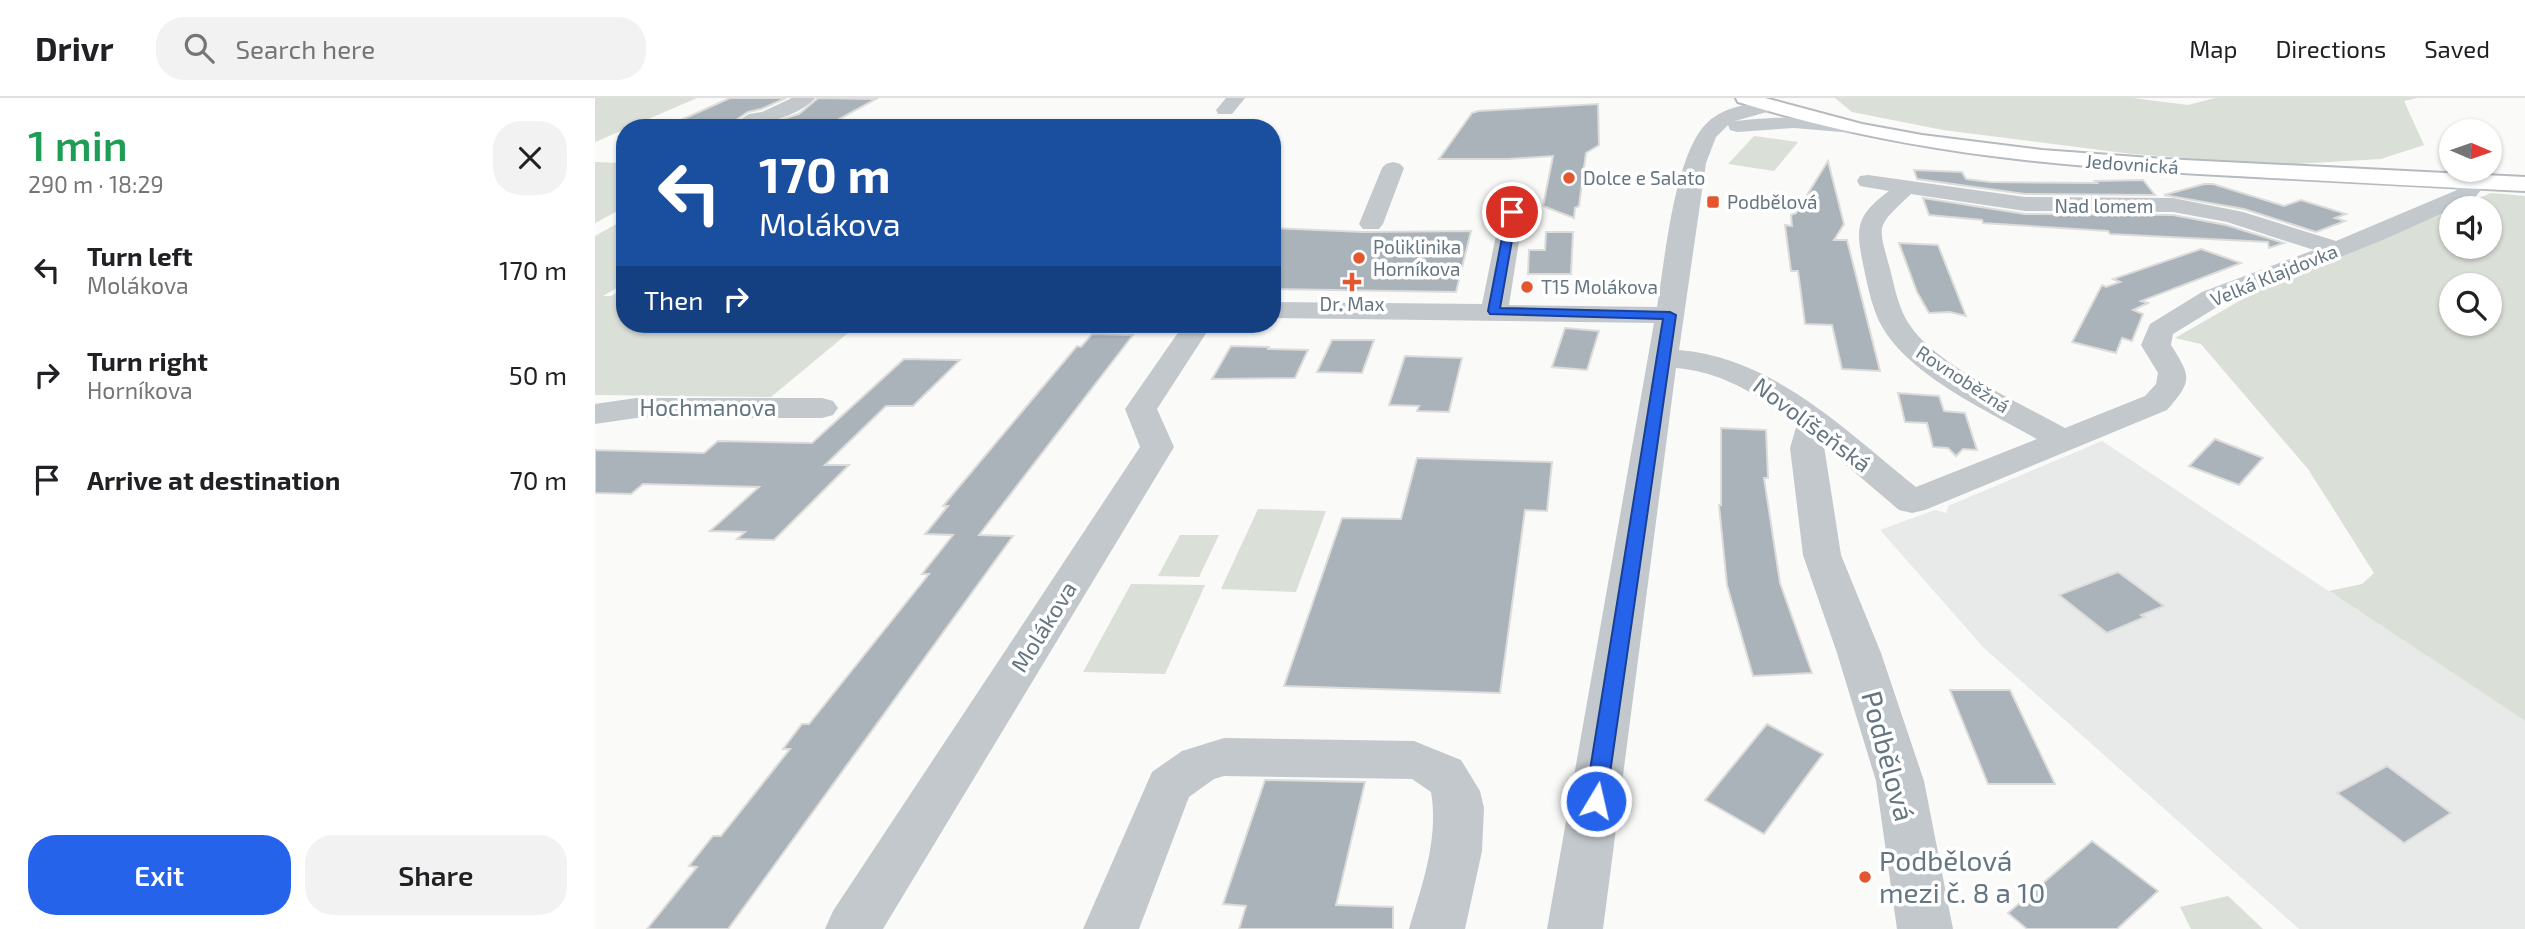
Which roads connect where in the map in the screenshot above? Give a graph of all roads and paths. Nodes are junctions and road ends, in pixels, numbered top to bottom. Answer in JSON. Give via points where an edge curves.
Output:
{"nodes":[{"id":1,"x":806,"y":98,"type":"edge"},
{"id":2,"x":1745,"y":98,"type":"edge"},
{"id":3,"x":1717,"y":105,"type":"dead end"},
{"id":4,"x":1768,"y":106,"type":"junction"},
{"id":5,"x":754,"y":119,"type":"edge"},
{"id":6,"x":1853,"y":127,"type":"junction"},
{"id":7,"x":1708,"y":134,"type":"junction"},
{"id":8,"x":1394,"y":168,"type":"dead end"},
{"id":9,"x":2439,"y":180,"type":"edge"},
{"id":10,"x":1868,"y":181,"type":"dead end"},
{"id":11,"x":2466,"y":182,"type":"edge"},
{"id":12,"x":2485,"y":182,"type":"edge"},
{"id":13,"x":2525,"y":184,"type":"edge"},
{"id":14,"x":1906,"y":187,"type":"junction"},
{"id":15,"x":1515,"y":191,"type":"dead end"},
{"id":16,"x":1371,"y":224,"type":"dead end"},
{"id":17,"x":2336,"y":249,"type":"junction"},
{"id":18,"x":1281,"y":310,"type":"edge"},
{"id":19,"x":1494,"y":311,"type":"junction"},
{"id":20,"x":1670,"y":315,"type":"junction"},
{"id":21,"x":1192,"y":333,"type":"edge"},
{"id":22,"x":1662,"y":358,"type":"junction"},
{"id":23,"x":822,"y":408,"type":"dead end"},
{"id":24,"x":595,"y":414,"type":"edge"},
{"id":25,"x":1814,"y":424,"type":"junction"},
{"id":26,"x":2064,"y":441,"type":"junction"},
{"id":27,"x":1912,"y":502,"type":"joint"},
{"id":28,"x":853,"y":929,"type":"edge"},
{"id":29,"x":1111,"y":929,"type":"edge"},
{"id":30,"x":1437,"y":929,"type":"edge"},
{"id":31,"x":1575,"y":929,"type":"edge"},
{"id":32,"x":1925,"y":929,"type":"edge"}],
"edges":[{"from":1,"to":5,"type":"street"},
{"from":2,"to":4,"type":"main road","name":"Jedovnická"},
{"from":3,"to":7,"type":"street","via":[[1708,122]]},
{"from":4,"to":6,"type":"main road","name":"Jedovnická"},
{"from":4,"to":7,"type":"street"},
{"from":6,"to":7,"type":"street","via":[[1794,121],[1754,123]]},
{"from":6,"to":9,"type":"main road","name":"Jedovnická","via":[[1993,151],[2079,160]]},
{"from":7,"to":20,"type":"street","via":[[1687,201]]},
{"from":8,"to":16,"type":"street"},
{"from":10,"to":14,"type":"street","name":"Nad lomem"},
{"from":11,"to":17,"type":"street","name":"Velká Klajdovka","via":[[2470,190],[2465,195]]},
{"from":12,"to":13,"type":"main road","name":"Jedovnická"},
{"from":14,"to":17,"type":"street","name":"Nad lomem","via":[[2035,205],[2196,208]]},
{"from":14,"to":26,"type":"street","name":"Rovnoběžná","via":[[1870,220],[1869,235],[1894,323],[1930,362]]},
{"from":15,"to":19,"type":"street"},
{"from":17,"to":26,"type":"street","name":"Velká Klajdovka","via":[[2212,298],[2159,330],[2156,345],[2173,373],[2165,395],[2156,403]]},
{"from":18,"to":19,"type":"street"},
{"from":19,"to":20,"type":"street"},
{"from":20,"to":22,"type":"street"},
{"from":21,"to":28,"type":"street","name":"Molákova","via":[[1140,409],[1157,447]]},
{"from":22,"to":25,"type":"street","name":"Novolíšeňská","via":[[1713,364],[1745,375]]},
{"from":22,"to":31,"type":"street"},
{"from":23,"to":24,"type":"street","name":"Hochmanova","via":[[636,408]]},
{"from":25,"to":27,"type":"street","name":"Novolíšeňská"},
{"from":25,"to":32,"type":"street","name":"Podbělová","via":[[1807,448],[1822,555],[1900,780]]},
{"from":26,"to":27,"type":"street","name":"Velká Klajdovka"},
{"from":29,"to":30,"type":"street","via":[[1170,786],[1199,764],[1253,756],[1413,760],[1448,777],[1459,823]]}]}
